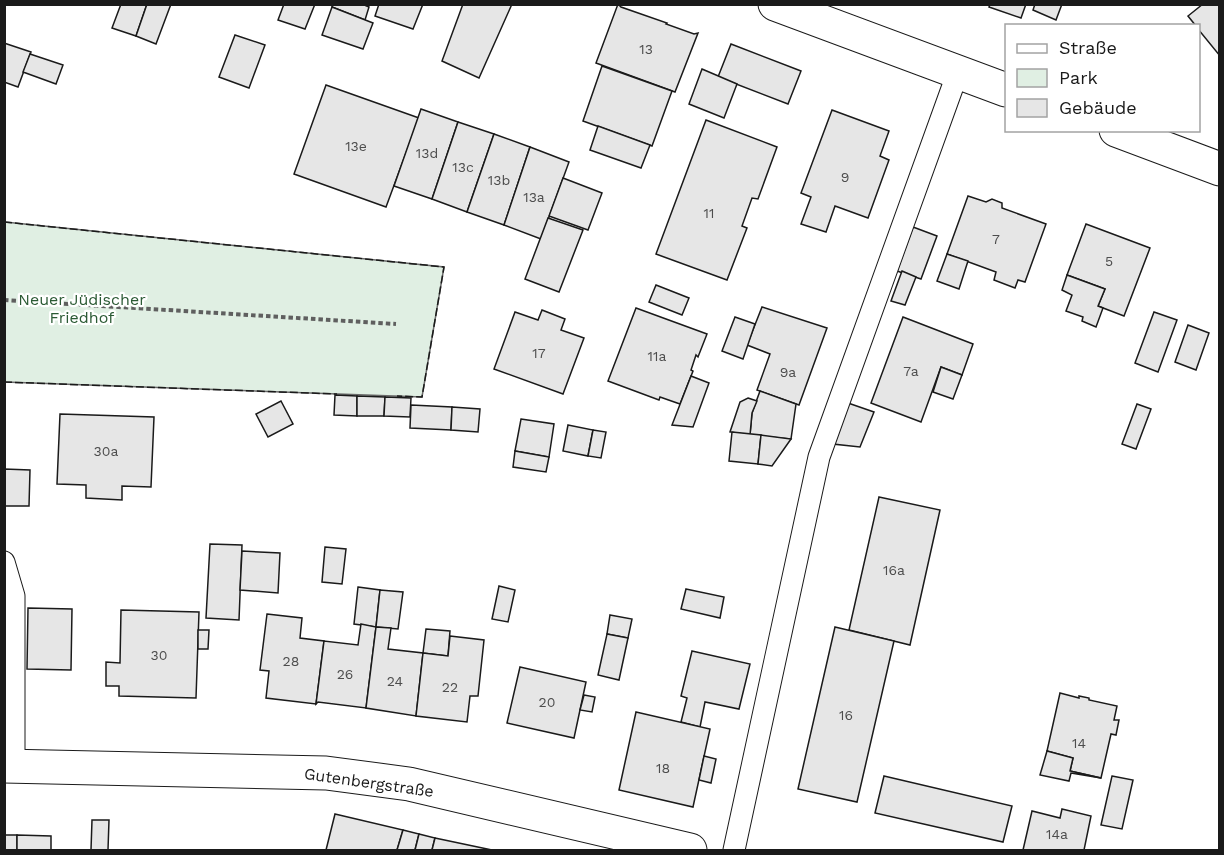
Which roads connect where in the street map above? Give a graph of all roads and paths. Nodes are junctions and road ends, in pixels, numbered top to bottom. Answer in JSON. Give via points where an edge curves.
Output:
{"nodes":[{"id":1,"x":775,"y":4,"type":"edge"},
{"id":2,"x":958,"y":72,"type":"junction"},
{"id":3,"x":1005,"y":90,"type":"edge"},
{"id":4,"x":1121,"y":132,"type":"edge"},
{"id":5,"x":1220,"y":169,"type":"edge"},
{"id":6,"x":4,"y":300,"type":"edge"},
{"id":7,"x":396,"y":324,"type":"dead end"},
{"id":8,"x":4,"y":562,"type":"edge"},
{"id":9,"x":9,"y":766,"type":"edge"},
{"id":10,"x":690,"y":850,"type":"edge"},
{"id":11,"x":734,"y":850,"type":"edge"}],
"edges":[{"from":1,"to":2,"type":"street"},
{"from":2,"to":3,"type":"street"},
{"from":2,"to":11,"type":"lane","via":[[819,457]]},
{"from":4,"to":5,"type":"street"},
{"from":6,"to":7,"type":"path"},
{"from":8,"to":9,"type":"lane","via":[[14,596]]},
{"from":9,"to":10,"type":"street","name":"Gutenbergstraße","via":[[326,773],[409,784]]}]}
